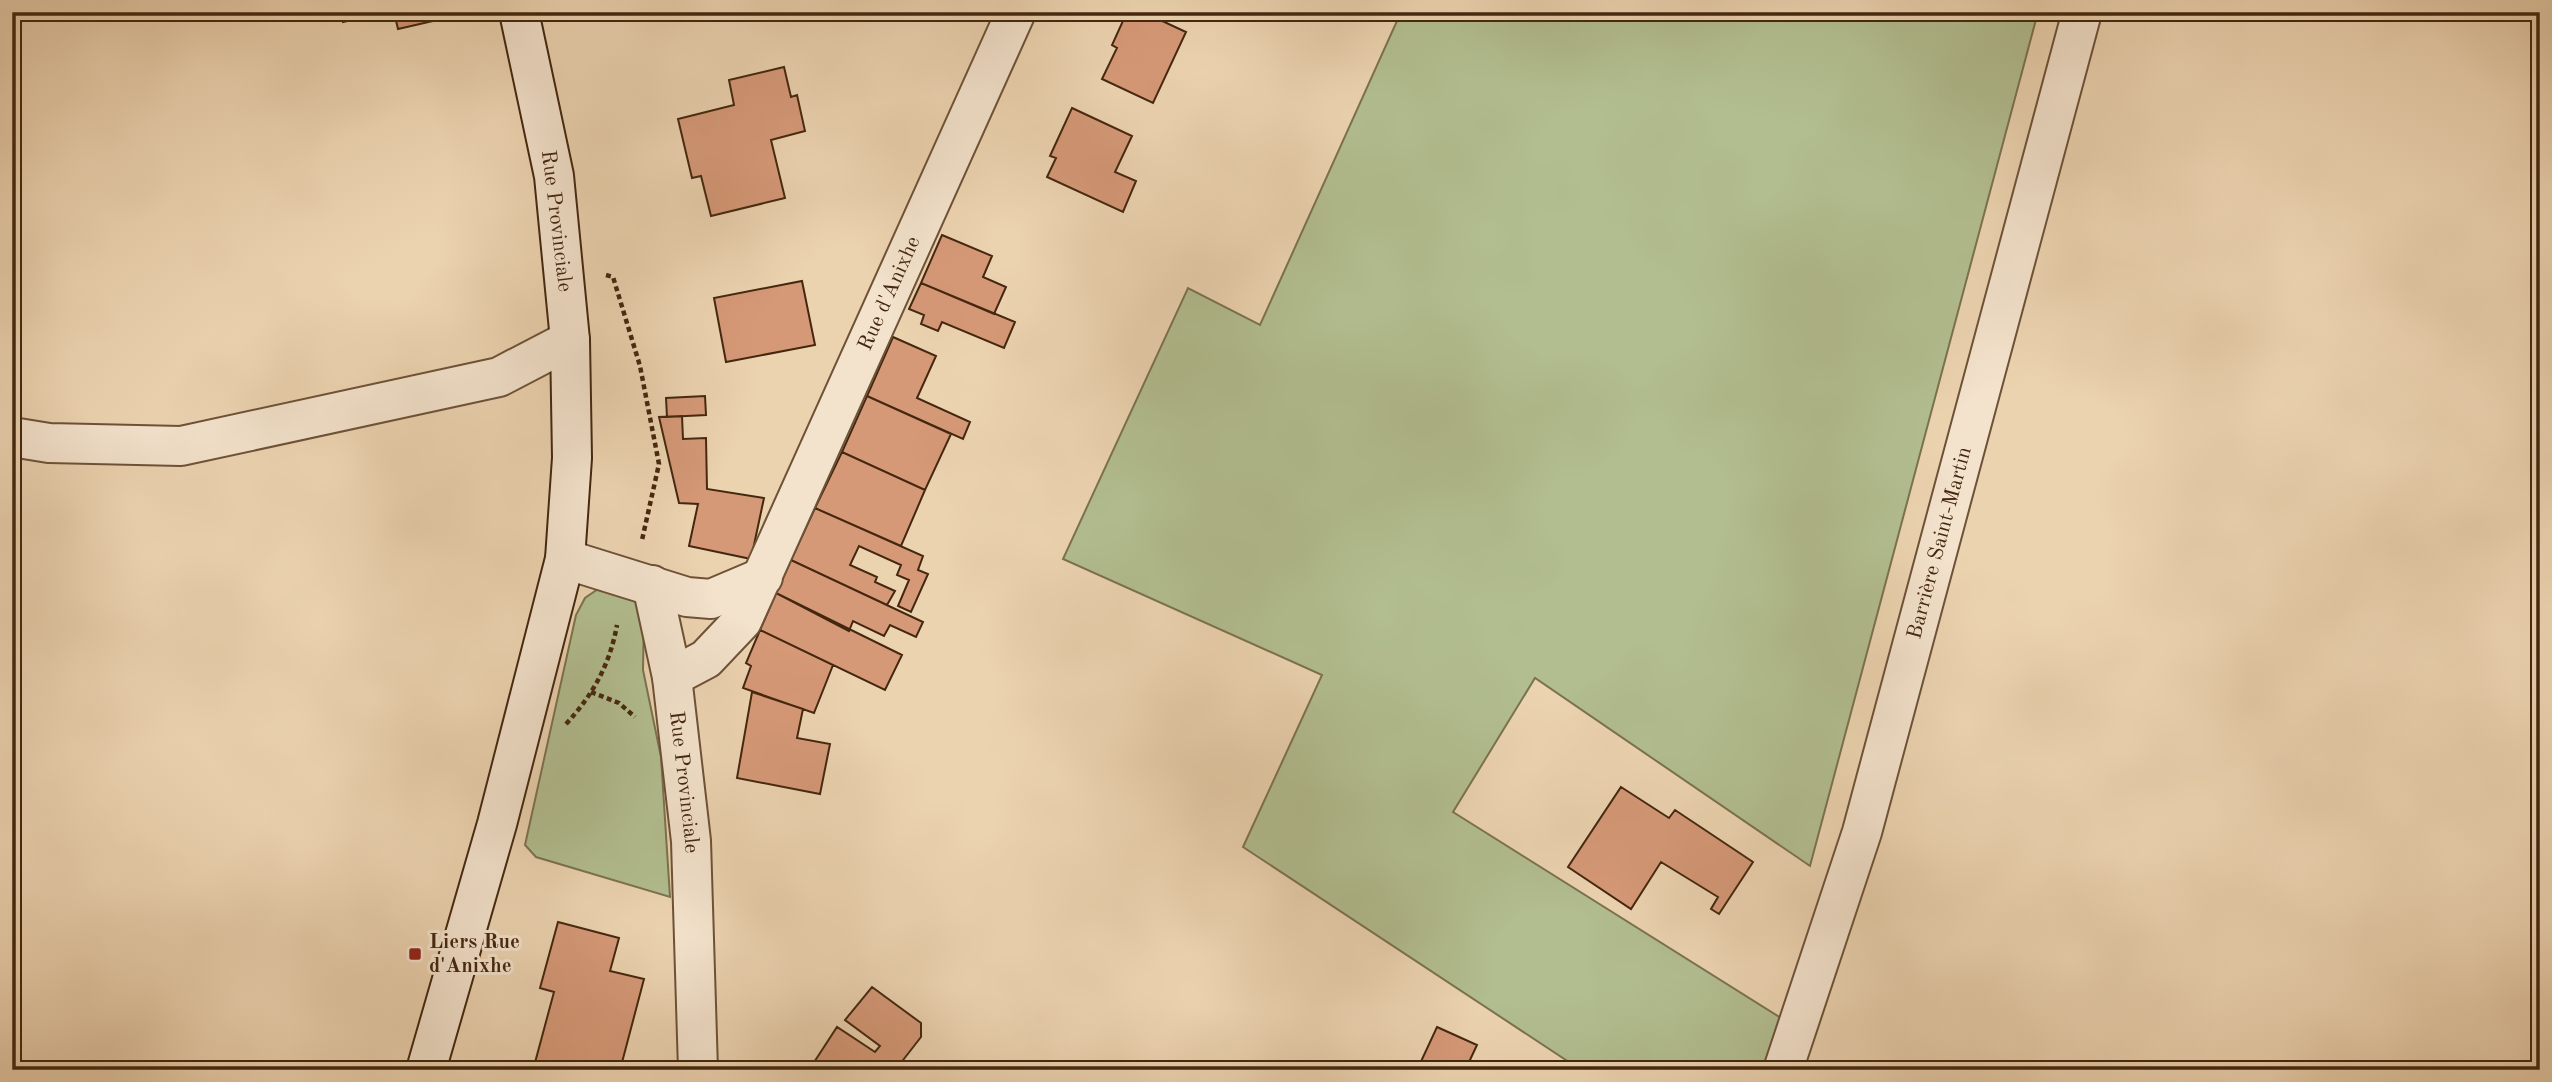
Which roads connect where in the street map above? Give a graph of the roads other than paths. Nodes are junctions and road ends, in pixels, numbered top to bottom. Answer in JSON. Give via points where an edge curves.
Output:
{"nodes":[{"id":1,"x":519,"y":12,"type":"edge"},
{"id":2,"x":1016,"y":12,"type":"edge"},
{"id":3,"x":2082,"y":12,"type":"edge"},
{"id":4,"x":570,"y":340,"type":"junction"},
{"id":5,"x":12,"y":437,"type":"edge"},
{"id":6,"x":565,"y":559,"type":"junction"},
{"id":7,"x":763,"y":577,"type":"junction"},
{"id":8,"x":638,"y":581,"type":"junction"},
{"id":9,"x":672,"y":677,"type":"junction"},
{"id":10,"x":426,"y":1070,"type":"edge"},
{"id":11,"x":698,"y":1070,"type":"edge"},
{"id":12,"x":1783,"y":1070,"type":"edge"}],
"edges":[{"from":1,"to":4,"type":"street","name":"Rue Provinciale","via":[[554,176]]},
{"from":2,"to":7,"type":"street","name":"Rue d'Anixhe"},
{"from":3,"to":12,"type":"street","name":"Barrière Saint-Martin","via":[[1862,832]]},
{"from":4,"to":5,"type":"street","via":[[499,377],[181,446],[49,443]]},
{"from":4,"to":6,"type":"street","name":"Rue Provinciale","via":[[572,458]]},
{"from":6,"to":8,"type":"street"},
{"from":6,"to":10,"type":"street","name":"Rue Provinciale"},
{"from":7,"to":8,"type":"street","via":[[711,599],[687,597]]},
{"from":7,"to":9,"type":"street","name":"Rue d'Anixhe","via":[[742,621],[706,659]]},
{"from":8,"to":9,"type":"street","name":"Rue Provinciale"},
{"from":9,"to":11,"type":"street","name":"Rue Provinciale","via":[[691,841]]}]}
